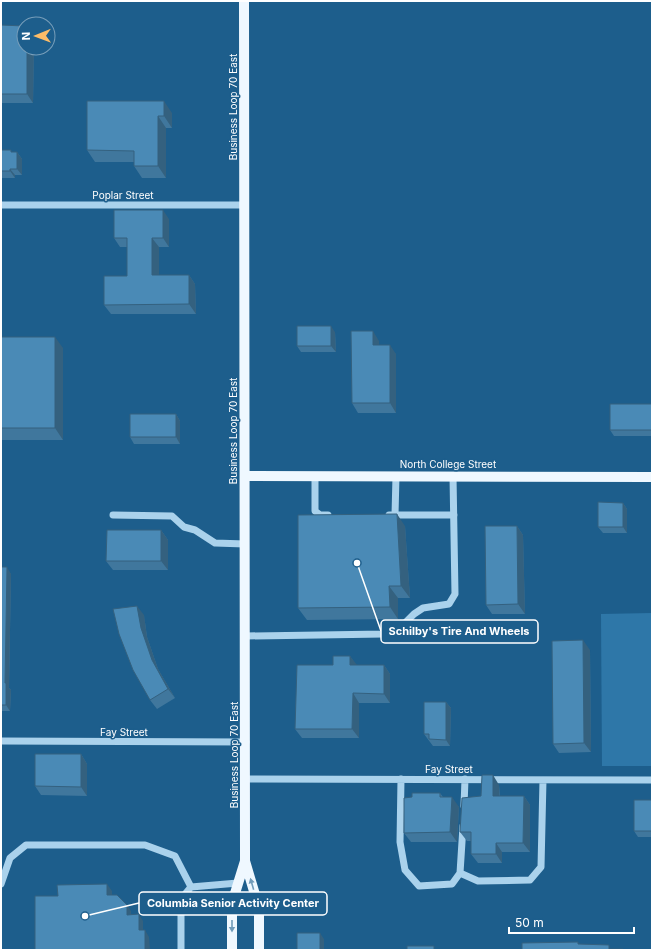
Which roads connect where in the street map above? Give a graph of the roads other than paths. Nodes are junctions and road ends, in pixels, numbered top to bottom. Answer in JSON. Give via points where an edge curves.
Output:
{"nodes":[{"id":1,"x":244,"y":1,"type":"edge"},
{"id":2,"x":1,"y":205,"type":"edge"},
{"id":3,"x":245,"y":205,"type":"junction"},
{"id":4,"x":245,"y":476,"type":"junction"},
{"id":5,"x":315,"y":476,"type":"junction"},
{"id":6,"x":396,"y":476,"type":"junction"},
{"id":7,"x":453,"y":476,"type":"junction"},
{"id":8,"x":652,"y":477,"type":"edge"},
{"id":9,"x":113,"y":515,"type":"dead end"},
{"id":10,"x":335,"y":515,"type":"edge"},
{"id":11,"x":380,"y":515,"type":"edge"},
{"id":12,"x":395,"y":515,"type":"junction"},
{"id":13,"x":454,"y":515,"type":"junction"},
{"id":14,"x":245,"y":544,"type":"junction"},
{"id":15,"x":246,"y":636,"type":"junction"},
{"id":16,"x":1,"y":742,"type":"edge"},
{"id":17,"x":246,"y":742,"type":"junction"},
{"id":18,"x":246,"y":779,"type":"junction"},
{"id":19,"x":401,"y":779,"type":"junction"},
{"id":20,"x":465,"y":780,"type":"junction"},
{"id":21,"x":543,"y":780,"type":"junction"},
{"id":22,"x":652,"y":780,"type":"edge"},
{"id":23,"x":245,"y":861,"type":"junction"},
{"id":24,"x":460,"y":873,"type":"junction"},
{"id":25,"x":238,"y":883,"type":"junction"},
{"id":26,"x":1,"y":884,"type":"edge"},
{"id":27,"x":191,"y":887,"type":"junction"},
{"id":28,"x":181,"y":950,"type":"edge"},
{"id":29,"x":232,"y":950,"type":"edge"},
{"id":30,"x":259,"y":950,"type":"edge"}],
"edges":[{"from":1,"to":3,"type":"main road","name":"Business Loop 70 East"},
{"from":2,"to":3,"type":"street","name":"Poplar Street"},
{"from":3,"to":4,"type":"main road","name":"Business Loop 70 East"},
{"from":4,"to":5,"type":"main road","name":"North College Street"},
{"from":4,"to":14,"type":"main road","name":"Business Loop 70 East"},
{"from":5,"to":6,"type":"main road","name":"North College Street"},
{"from":5,"to":10,"type":"street","via":[[316,511],[320,516]]},
{"from":6,"to":7,"type":"main road","name":"North College Street"},
{"from":6,"to":12,"type":"street"},
{"from":7,"to":8,"type":"main road","name":"North College Street"},
{"from":7,"to":13,"type":"street"},
{"from":9,"to":14,"type":"street","via":[[172,516],[184,527],[195,530],[215,543]]},
{"from":11,"to":12,"type":"street"},
{"from":12,"to":13,"type":"street"},
{"from":13,"to":15,"type":"street","via":[[454,594],[449,604],[423,608],[402,626],[384,634]]},
{"from":14,"to":15,"type":"main road","name":"Business Loop 70 East"},
{"from":15,"to":17,"type":"main road","name":"Business Loop 70 East"},
{"from":16,"to":17,"type":"street","name":"Fay Street"},
{"from":17,"to":18,"type":"main road","name":"Business Loop 70 East"},
{"from":18,"to":19,"type":"street","name":"Fay Street"},
{"from":18,"to":23,"type":"main road","name":"Business Loop 70 East"},
{"from":19,"to":20,"type":"street","name":"Fay Street"},
{"from":19,"to":24,"type":"street","via":[[400,842],[405,870],[419,886],[452,884]]},
{"from":20,"to":21,"type":"street","name":"Fay Street"},
{"from":20,"to":24,"type":"street"},
{"from":21,"to":22,"type":"street","name":"Fay Street"},
{"from":21,"to":24,"type":"street","via":[[541,867],[530,880],[478,881]]},
{"from":23,"to":25,"type":"main road","name":"Business Loop 70 East"},
{"from":30,"to":23,"type":"main road","name":"Business Loop 70 East","one_way":true,"via":[[259,908]]},
{"from":25,"to":27,"type":"street"},
{"from":25,"to":29,"type":"main road","name":"Business Loop 70 East","one_way":true,"via":[[232,903]]},
{"from":26,"to":27,"type":"street","via":[[10,858],[26,845],[145,845],[175,856]]},
{"from":27,"to":28,"type":"street","via":[[181,899]]}]}
